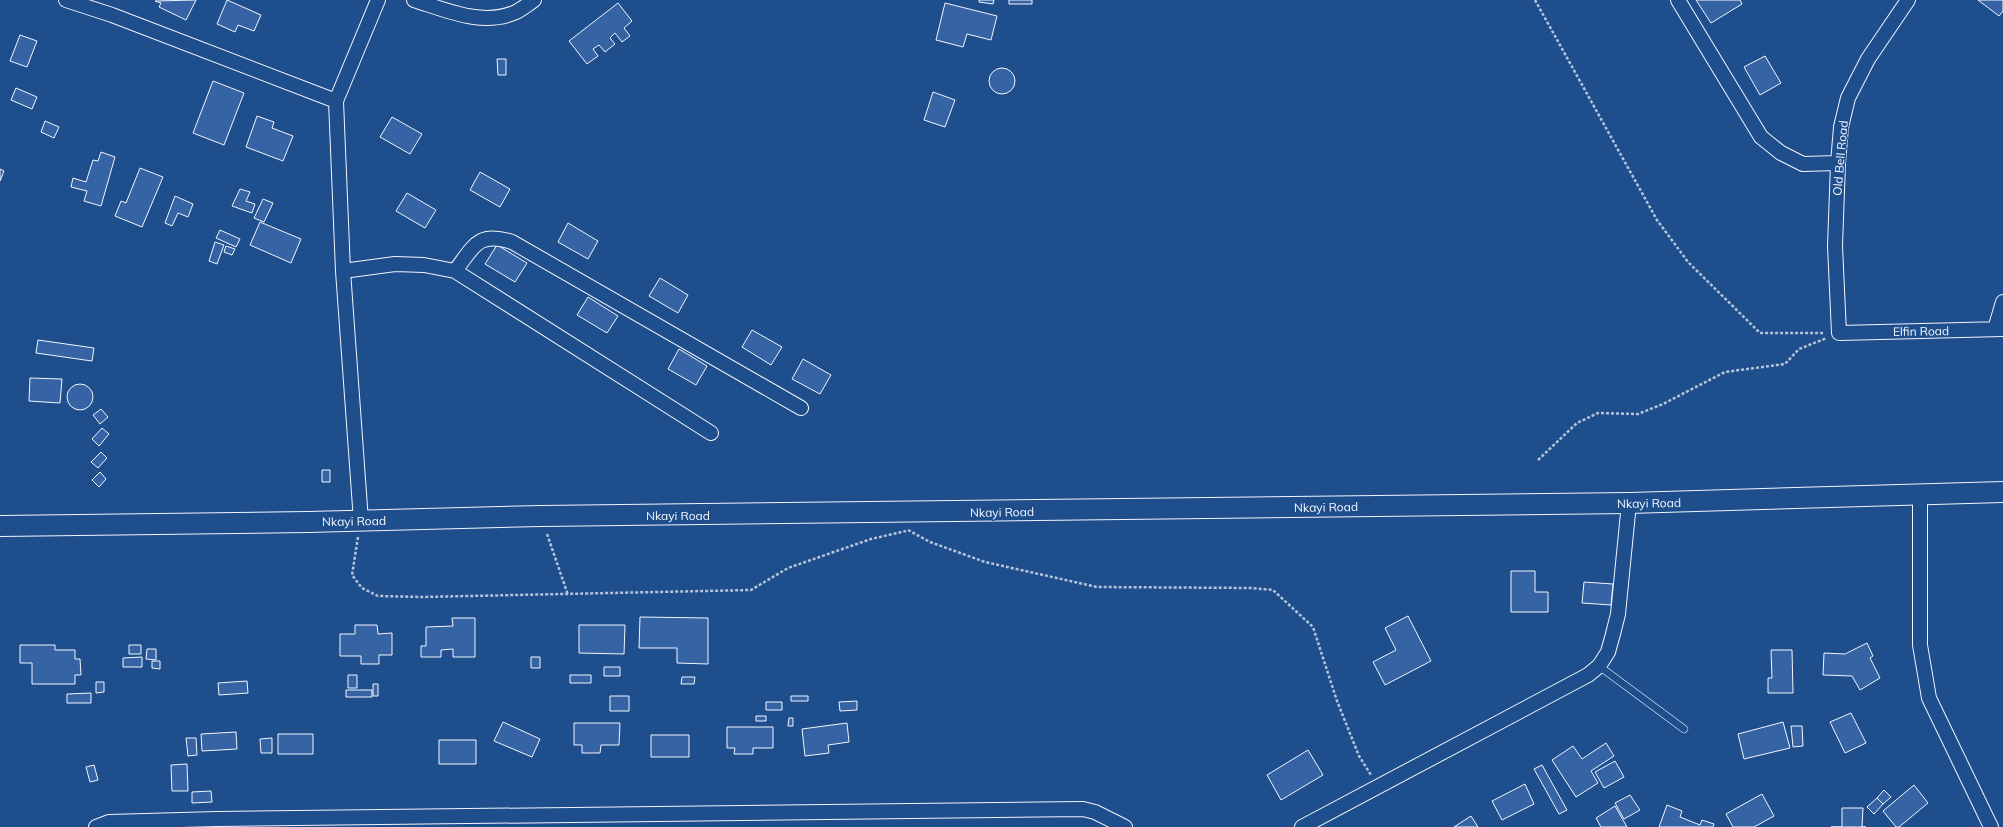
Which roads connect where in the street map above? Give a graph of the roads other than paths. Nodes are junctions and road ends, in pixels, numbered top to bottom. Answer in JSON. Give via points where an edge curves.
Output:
{"nodes":[{"id":1,"x":66,"y":0,"type":"edge"},
{"id":2,"x":378,"y":0,"type":"edge"},
{"id":3,"x":414,"y":0,"type":"edge"},
{"id":4,"x":534,"y":0,"type":"edge"},
{"id":5,"x":1678,"y":0,"type":"edge"},
{"id":6,"x":1908,"y":0,"type":"edge"},
{"id":7,"x":336,"y":101,"type":"junction"},
{"id":8,"x":1838,"y":163,"type":"junction"},
{"id":9,"x":343,"y":271,"type":"junction"},
{"id":10,"x":455,"y":271,"type":"junction"},
{"id":11,"x":2003,"y":302,"type":"edge"},
{"id":12,"x":1999,"y":329,"type":"edge"},
{"id":13,"x":1839,"y":333,"type":"joint"},
{"id":14,"x":801,"y":408,"type":"dead end"},
{"id":15,"x":711,"y":433,"type":"dead end"},
{"id":16,"x":2003,"y":492,"type":"edge"},
{"id":17,"x":1920,"y":495,"type":"junction"},
{"id":18,"x":1629,"y":503,"type":"junction"},
{"id":19,"x":361,"y":521,"type":"junction"},
{"id":20,"x":0,"y":526,"type":"edge"},
{"id":21,"x":1599,"y":666,"type":"junction"},
{"id":22,"x":1684,"y":729,"type":"dead end"},
{"id":23,"x":96,"y":827,"type":"edge"},
{"id":24,"x":1124,"y":827,"type":"edge"},
{"id":25,"x":1302,"y":827,"type":"edge"},
{"id":26,"x":1991,"y":827,"type":"edge"}],
"edges":[{"from":1,"to":7,"type":"street","via":[[112,15]]},
{"from":2,"to":7,"type":"street"},
{"from":3,"to":4,"type":"street","via":[[465,15],[495,18],[516,12]]},
{"from":5,"to":8,"type":"street","via":[[1761,136],[1781,153],[1803,164]]},
{"from":6,"to":8,"type":"street","name":"Old Bell Road","via":[[1868,59],[1848,98],[1841,127]]},
{"from":7,"to":9,"type":"street"},
{"from":8,"to":13,"type":"street","name":"Old Bell Road","via":[[1834,246]]},
{"from":9,"to":10,"type":"street","via":[[395,264],[424,265]]},
{"from":9,"to":19,"type":"street"},
{"from":10,"to":14,"type":"street","via":[[478,242],[501,238],[512,242]]},
{"from":10,"to":15,"type":"street"},
{"from":11,"to":12,"type":"street"},
{"from":12,"to":13,"type":"street","name":"Elfin Road"},
{"from":16,"to":17,"type":"main road","name":"Nkayi Road"},
{"from":17,"to":18,"type":"main road","name":"Nkayi Road"},
{"from":17,"to":26,"type":"street","via":[[1920,645],[1930,698]]},
{"from":18,"to":19,"type":"main road","name":"Nkayi Road","via":[[904,522],[541,516]]},
{"from":18,"to":21,"type":"street","via":[[1618,614],[1608,652]]},
{"from":19,"to":20,"type":"main road","name":"Nkayi Road"},
{"from":21,"to":22,"type":"lane"},
{"from":21,"to":25,"type":"street"},
{"from":23,"to":24,"type":"street","via":[[108,822],[217,819],[1083,809],[1095,812]]}]}
